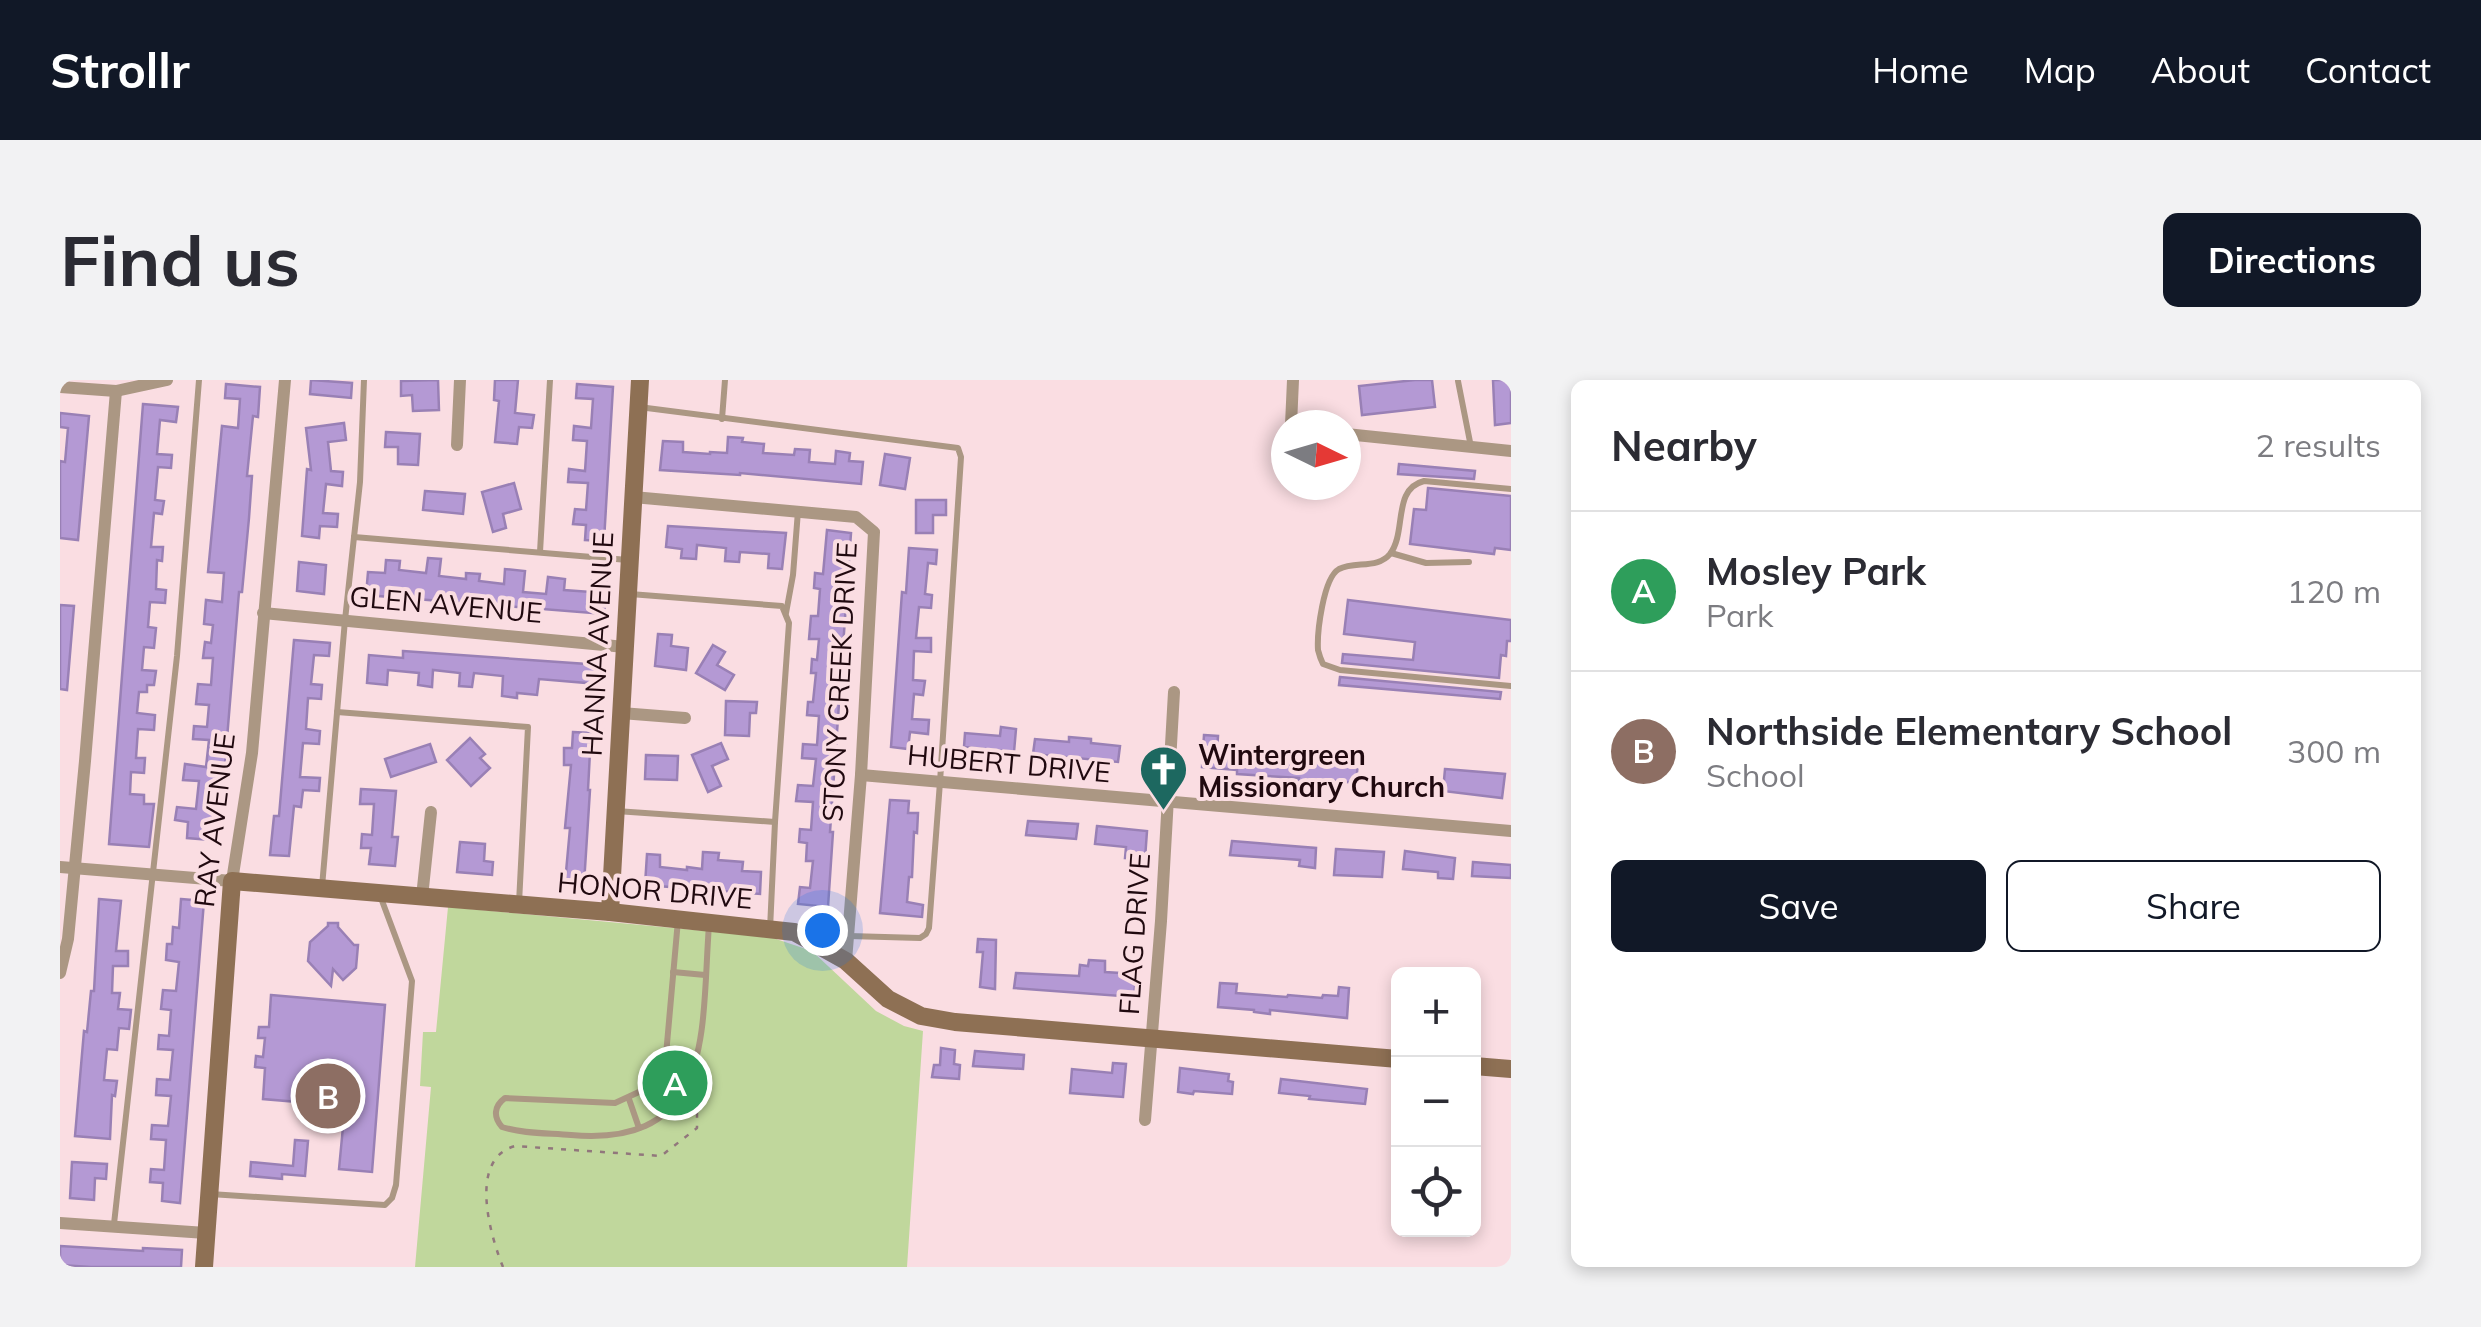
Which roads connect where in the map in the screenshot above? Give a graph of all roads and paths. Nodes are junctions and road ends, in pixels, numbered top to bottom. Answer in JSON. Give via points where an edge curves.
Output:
{"nodes":[{"id":1,"x":168,"y":380,"type":"edge"},
{"id":2,"x":199,"y":380,"type":"edge"},
{"id":3,"x":285,"y":380,"type":"edge"},
{"id":4,"x":364,"y":380,"type":"edge"},
{"id":5,"x":460,"y":380,"type":"edge"},
{"id":6,"x":550,"y":380,"type":"edge"},
{"id":7,"x":640,"y":380,"type":"edge"},
{"id":8,"x":726,"y":380,"type":"edge"},
{"id":9,"x":1293,"y":380,"type":"edge"},
{"id":10,"x":1458,"y":381,"type":"edge"},
{"id":11,"x":60,"y":387,"type":"edge"},
{"id":12,"x":116,"y":391,"type":"junction"},
{"id":13,"x":638,"y":407,"type":"junction"},
{"id":14,"x":1292,"y":410,"type":"edge"},
{"id":15,"x":722,"y":419,"type":"junction"},
{"id":16,"x":1361,"y":436,"type":"edge"},
{"id":17,"x":457,"y":445,"type":"dead end"},
{"id":18,"x":1472,"y":447,"type":"junction"},
{"id":19,"x":1511,"y":451,"type":"edge"},
{"id":20,"x":1511,"y":489,"type":"edge"},
{"id":21,"x":633,"y":496,"type":"junction"},
{"id":22,"x":798,"y":510,"type":"junction"},
{"id":23,"x":354,"y":537,"type":"junction"},
{"id":24,"x":540,"y":552,"type":"junction"},
{"id":25,"x":1391,"y":552,"type":"junction"},
{"id":26,"x":630,"y":560,"type":"junction"},
{"id":27,"x":1469,"y":562,"type":"dead end"},
{"id":28,"x":628,"y":594,"type":"junction"},
{"id":29,"x":263,"y":613,"type":"junction"},
{"id":30,"x":786,"y":614,"type":"junction"},
{"id":31,"x":345,"y":620,"type":"junction"},
{"id":32,"x":624,"y":647,"type":"junction"},
{"id":33,"x":1511,"y":686,"type":"edge"},
{"id":34,"x":1174,"y":692,"type":"dead end"},
{"id":35,"x":337,"y":712,"type":"junction"},
{"id":36,"x":621,"y":713,"type":"junction"},
{"id":37,"x":685,"y":718,"type":"dead end"},
{"id":38,"x":860,"y":775,"type":"junction"},
{"id":39,"x":940,"y":782,"type":"junction"},
{"id":40,"x":1168,"y":801,"type":"junction"},
{"id":41,"x":616,"y":811,"type":"junction"},
{"id":42,"x":432,"y":812,"type":"dead end"},
{"id":43,"x":775,"y":822,"type":"junction"},
{"id":44,"x":1511,"y":831,"type":"edge"},
{"id":45,"x":60,"y":867,"type":"edge"},
{"id":46,"x":75,"y":868,"type":"junction"},
{"id":47,"x":151,"y":874,"type":"junction"},
{"id":48,"x":232,"y":881,"type":"junction"},
{"id":49,"x":322,"y":889,"type":"junction"},
{"id":50,"x":380,"y":894,"type":"junction"},
{"id":51,"x":422,"y":897,"type":"junction"},
{"id":52,"x":519,"y":905,"type":"junction"},
{"id":53,"x":610,"y":912,"type":"junction"},
{"id":54,"x":678,"y":919,"type":"junction"},
{"id":55,"x":710,"y":922,"type":"junction"},
{"id":56,"x":770,"y":928,"type":"junction"},
{"id":57,"x":848,"y":936,"type":"junction"},
{"id":58,"x":846,"y":961,"type":"junction"},
{"id":59,"x":673,"y":972,"type":"junction"},
{"id":60,"x":60,"y":973,"type":"edge"},
{"id":61,"x":705,"y":975,"type":"junction"},
{"id":62,"x":1151,"y":1038,"type":"junction"},
{"id":63,"x":1391,"y":1058,"type":"edge"},
{"id":64,"x":1481,"y":1067,"type":"edge"},
{"id":65,"x":1511,"y":1069,"type":"edge"},
{"id":66,"x":629,"y":1099,"type":"junction"},
{"id":67,"x":679,"y":1100,"type":"junction"},
{"id":68,"x":1145,"y":1120,"type":"dead end"},
{"id":69,"x":639,"y":1128,"type":"junction"},
{"id":70,"x":209,"y":1194,"type":"junction"},
{"id":71,"x":60,"y":1224,"type":"edge"},
{"id":72,"x":114,"y":1227,"type":"junction"},
{"id":73,"x":206,"y":1233,"type":"junction"},
{"id":74,"x":204,"y":1267,"type":"edge"},
{"id":75,"x":503,"y":1267,"type":"edge"}],
"edges":[{"from":1,"to":12,"type":"street"},
{"from":2,"to":47,"type":"lane"},
{"from":3,"to":29,"type":"street","name":"RAY AVENUE"},
{"from":4,"to":23,"type":"lane"},
{"from":5,"to":17,"type":"street"},
{"from":6,"to":24,"type":"lane"},
{"from":7,"to":13,"type":"street","name":"HANNA AVENUE"},
{"from":8,"to":15,"type":"lane"},
{"from":9,"to":14,"type":"street"},
{"from":10,"to":18,"type":"lane"},
{"from":11,"to":12,"type":"street"},
{"from":12,"to":46,"type":"street"},
{"from":13,"to":15,"type":"lane"},
{"from":13,"to":21,"type":"street","name":"HANNA AVENUE"},
{"from":15,"to":39,"type":"lane","via":[[958,448]]},
{"from":16,"to":18,"type":"street"},
{"from":18,"to":19,"type":"street"},
{"from":20,"to":25,"type":"lane","via":[[1415,484],[1404,496]]},
{"from":21,"to":22,"type":"street","name":"STONY CREEK DRIVE"},
{"from":21,"to":26,"type":"street","name":"HANNA AVENUE"},
{"from":22,"to":30,"type":"lane"},
{"from":22,"to":38,"type":"street","name":"STONY CREEK DRIVE","via":[[856,516],[874,532]]},
{"from":23,"to":24,"type":"lane"},
{"from":23,"to":31,"type":"lane"},
{"from":24,"to":26,"type":"lane"},
{"from":25,"to":27,"type":"lane","via":[[1426,563]]},
{"from":25,"to":33,"type":"lane","via":[[1376,563],[1338,569],[1332,577],[1324,594],[1318,652],[1323,664]]},
{"from":26,"to":28,"type":"street","name":"HANNA AVENUE"},
{"from":28,"to":30,"type":"lane","via":[[782,606]]},
{"from":28,"to":32,"type":"street","name":"HANNA AVENUE"},
{"from":29,"to":31,"type":"street","name":"GLEN AVENUE"},
{"from":29,"to":48,"type":"street","name":"RAY AVENUE","via":[[252,753]]},
{"from":30,"to":43,"type":"lane"},
{"from":31,"to":32,"type":"street","name":"GLEN AVENUE"},
{"from":31,"to":35,"type":"lane"},
{"from":32,"to":36,"type":"street","name":"HANNA AVENUE"},
{"from":34,"to":40,"type":"street","name":"FLAG DRIVE"},
{"from":35,"to":49,"type":"lane"},
{"from":35,"to":52,"type":"lane","via":[[528,727]]},
{"from":36,"to":37,"type":"street"},
{"from":36,"to":41,"type":"street","name":"HANNA AVENUE"},
{"from":38,"to":39,"type":"street","name":"HUBERT DRIVE"},
{"from":38,"to":57,"type":"street","name":"STONY CREEK DRIVE"},
{"from":39,"to":40,"type":"street","name":"HUBERT DRIVE"},
{"from":39,"to":57,"type":"lane","via":[[926,934]]},
{"from":40,"to":44,"type":"street","name":"HUBERT DRIVE"},
{"from":40,"to":62,"type":"street","name":"FLAG DRIVE"},
{"from":41,"to":43,"type":"lane"},
{"from":41,"to":53,"type":"street","name":"HANNA AVENUE"},
{"from":42,"to":51,"type":"street"},
{"from":43,"to":56,"type":"lane"},
{"from":45,"to":46,"type":"street","name":"HONOR DRIVE"},
{"from":46,"to":47,"type":"street","name":"HONOR DRIVE"},
{"from":46,"to":60,"type":"street"},
{"from":47,"to":48,"type":"street","name":"HONOR DRIVE"},
{"from":47,"to":72,"type":"lane"},
{"from":48,"to":49,"type":"street","name":"HONOR DRIVE"},
{"from":48,"to":70,"type":"street","name":"RAY AVENUE"},
{"from":49,"to":50,"type":"street","name":"HONOR DRIVE"},
{"from":50,"to":51,"type":"street","name":"HONOR DRIVE"},
{"from":50,"to":70,"type":"lane","via":[[412,981],[392,1198],[386,1205]]},
{"from":51,"to":52,"type":"street","name":"HONOR DRIVE"},
{"from":52,"to":53,"type":"street","name":"HONOR DRIVE"},
{"from":53,"to":54,"type":"street","name":"HONOR DRIVE"},
{"from":54,"to":55,"type":"street","name":"HONOR DRIVE"},
{"from":54,"to":59,"type":"lane"},
{"from":55,"to":56,"type":"street","name":"HONOR DRIVE"},
{"from":55,"to":61,"type":"lane"},
{"from":56,"to":58,"type":"street","name":"HONOR DRIVE","via":[[794,932]]},
{"from":57,"to":58,"type":"street","name":"STONY CREEK DRIVE"},
{"from":58,"to":62,"type":"street","name":"HONOR DRIVE","via":[[921,1016]]},
{"from":59,"to":61,"type":"lane"},
{"from":59,"to":66,"type":"lane","via":[[666,1054],[652,1081]]},
{"from":61,"to":67,"type":"lane","via":[[694,1072]]},
{"from":62,"to":63,"type":"street","name":"HONOR DRIVE"},
{"from":62,"to":68,"type":"street","name":"FLAG DRIVE"},
{"from":64,"to":65,"type":"street"},
{"from":66,"to":69,"type":"lane"},
{"from":66,"to":69,"type":"lane","via":[[600,1104],[510,1097],[495,1112],[508,1129],[597,1137]]},
{"from":67,"to":69,"type":"lane"},
{"from":67,"to":75,"type":"path","via":[[697,1109],[697,1128],[661,1156],[515,1146],[496,1156],[488,1168],[489,1221]]},
{"from":70,"to":73,"type":"street","name":"RAY AVENUE"},
{"from":71,"to":72,"type":"street"},
{"from":72,"to":73,"type":"street"},
{"from":73,"to":74,"type":"street","name":"RAY AVENUE"}]}
